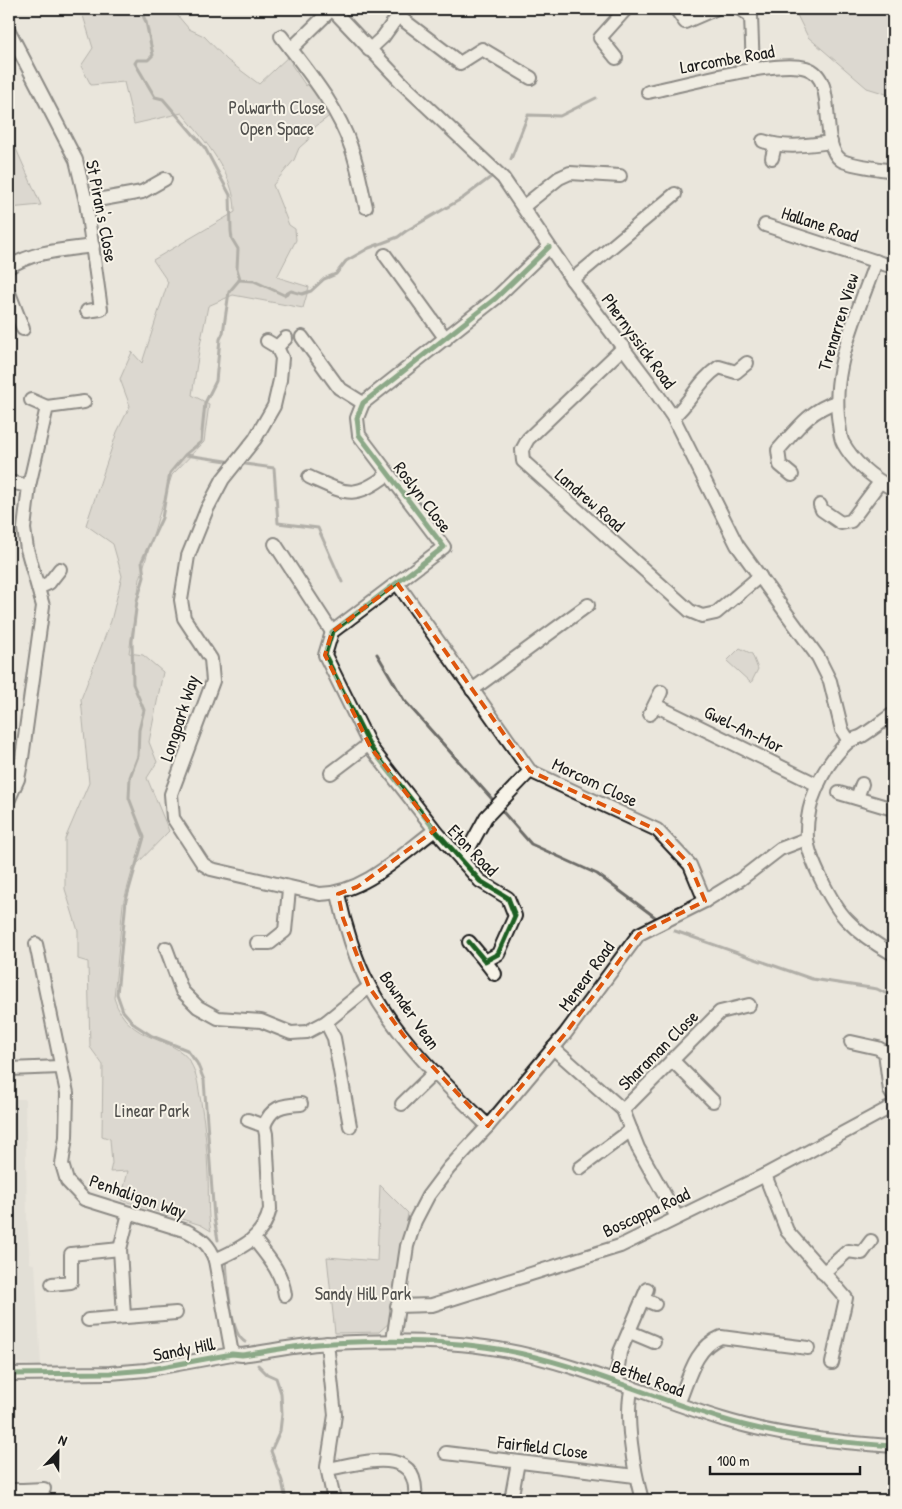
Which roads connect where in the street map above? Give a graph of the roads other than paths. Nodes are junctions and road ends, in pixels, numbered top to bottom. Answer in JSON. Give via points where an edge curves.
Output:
{"nodes":[{"id":1,"x":332,"y":9,"type":"edge"},
{"id":2,"x":626,"y":9,"type":"edge"},
{"id":3,"x":676,"y":9,"type":"edge"},
{"id":4,"x":715,"y":9,"type":"edge"},
{"id":5,"x":740,"y":9,"type":"edge"},
{"id":6,"x":400,"y":12,"type":"edge"},
{"id":7,"x":9,"y":30,"type":"edge"},
{"id":8,"x":280,"y":36,"type":"dead end"},
{"id":9,"x":291,"y":49,"type":"junction"},
{"id":10,"x":369,"y":50,"type":"junction"},
{"id":11,"x":616,"y":58,"type":"dead end"},
{"id":12,"x":753,"y":70,"type":"junction"},
{"id":13,"x":530,"y":78,"type":"dead end"},
{"id":14,"x":648,"y":92,"type":"dead end"},
{"id":15,"x":831,"y":142,"type":"junction"},
{"id":16,"x":772,"y":158,"type":"dead end"},
{"id":17,"x":893,"y":171,"type":"edge"},
{"id":18,"x":620,"y":176,"type":"dead end"},
{"id":19,"x":167,"y":177,"type":"dead end"},
{"id":20,"x":675,"y":194,"type":"dead end"},
{"id":21,"x":86,"y":202,"type":"junction"},
{"id":22,"x":366,"y":206,"type":"dead end"},
{"id":23,"x":524,"y":206,"type":"junction"},
{"id":24,"x":765,"y":224,"type":"dead end"},
{"id":25,"x":93,"y":246,"type":"junction"},
{"id":26,"x":549,"y":247,"type":"junction"},
{"id":27,"x":385,"y":255,"type":"dead end"},
{"id":28,"x":876,"y":261,"type":"junction"},
{"id":29,"x":9,"y":267,"type":"edge"},
{"id":30,"x":893,"y":267,"type":"edge"},
{"id":31,"x":572,"y":280,"type":"junction"},
{"id":32,"x":9,"y":293,"type":"edge"},
{"id":33,"x":87,"y":311,"type":"dead end"},
{"id":34,"x":23,"y":329,"type":"dead end"},
{"id":35,"x":302,"y":337,"type":"dead end"},
{"id":36,"x":286,"y":338,"type":"dead end"},
{"id":37,"x":446,"y":339,"type":"junction"},
{"id":38,"x":624,"y":347,"type":"junction"},
{"id":39,"x":747,"y":363,"type":"dead end"},
{"id":40,"x":31,"y":400,"type":"dead end"},
{"id":41,"x":84,"y":402,"type":"dead end"},
{"id":42,"x":836,"y":402,"type":"junction"},
{"id":43,"x":363,"y":404,"type":"junction"},
{"id":44,"x":47,"y":407,"type":"junction"},
{"id":45,"x":673,"y":417,"type":"junction"},
{"id":46,"x":388,"y":474,"type":"junction"},
{"id":47,"x":792,"y":475,"type":"dead end"},
{"id":48,"x":309,"y":478,"type":"dead end"},
{"id":49,"x":9,"y":482,"type":"edge"},
{"id":50,"x":880,"y":482,"type":"junction"},
{"id":51,"x":29,"y":486,"type":"junction"},
{"id":52,"x":893,"y":489,"type":"edge"},
{"id":53,"x":820,"y":504,"type":"dead end"},
{"id":54,"x":275,"y":544,"type":"dead end"},
{"id":55,"x":60,"y":569,"type":"dead end"},
{"id":56,"x":760,"y":576,"type":"junction"},
{"id":57,"x":396,"y":583,"type":"junction"},
{"id":58,"x":38,"y":588,"type":"junction"},
{"id":59,"x":588,"y":605,"type":"dead end"},
{"id":60,"x":332,"y":632,"type":"junction"},
{"id":61,"x":472,"y":690,"type":"junction"},
{"id":62,"x":661,"y":692,"type":"dead end"},
{"id":63,"x":893,"y":714,"type":"edge"},
{"id":64,"x":849,"y":741,"type":"junction"},
{"id":65,"x":369,"y":744,"type":"junction"},
{"id":66,"x":530,"y":771,"type":"junction"},
{"id":67,"x":331,"y":772,"type":"dead end"},
{"id":68,"x":862,"y":784,"type":"dead end"},
{"id":69,"x":818,"y":785,"type":"junction"},
{"id":70,"x":839,"y":793,"type":"dead end"},
{"id":71,"x":857,"y":798,"type":"junction"},
{"id":72,"x":9,"y":799,"type":"edge"},
{"id":73,"x":893,"y":809,"type":"edge"},
{"id":74,"x":435,"y":830,"type":"junction"},
{"id":75,"x":806,"y":839,"type":"junction"},
{"id":76,"x":462,"y":861,"type":"junction"},
{"id":77,"x":289,"y":888,"type":"junction"},
{"id":78,"x":338,"y":894,"type":"junction"},
{"id":79,"x":706,"y":901,"type":"junction"},
{"id":80,"x":469,"y":942,"type":"dead end"},
{"id":81,"x":257,"y":943,"type":"dead end"},
{"id":82,"x":36,"y":944,"type":"dead end"},
{"id":83,"x":166,"y":948,"type":"dead end"},
{"id":84,"x":893,"y":954,"type":"edge"},
{"id":85,"x":485,"y":962,"type":"junction"},
{"id":86,"x":495,"y":974,"type":"dead end"},
{"id":87,"x":369,"y":987,"type":"junction"},
{"id":88,"x":749,"y":1005,"type":"dead end"},
{"id":89,"x":326,"y":1022,"type":"junction"},
{"id":90,"x":851,"y":1042,"type":"dead end"},
{"id":91,"x":553,"y":1048,"type":"junction"},
{"id":92,"x":672,"y":1060,"type":"junction"},
{"id":93,"x":60,"y":1067,"type":"junction"},
{"id":94,"x":9,"y":1069,"type":"edge"},
{"id":95,"x":434,"y":1072,"type":"junction"},
{"id":96,"x":893,"y":1096,"type":"edge"},
{"id":97,"x":713,"y":1101,"type":"dead end"},
{"id":98,"x":301,"y":1104,"type":"dead end"},
{"id":99,"x":402,"y":1104,"type":"dead end"},
{"id":100,"x":893,"y":1106,"type":"edge"},
{"id":101,"x":623,"y":1110,"type":"junction"},
{"id":102,"x":248,"y":1120,"type":"dead end"},
{"id":103,"x":264,"y":1126,"type":"junction"},
{"id":104,"x":350,"y":1126,"type":"dead end"},
{"id":105,"x":488,"y":1126,"type":"junction"},
{"id":106,"x":631,"y":1130,"type":"junction"},
{"id":107,"x":580,"y":1168,"type":"dead end"},
{"id":108,"x":765,"y":1175,"type":"junction"},
{"id":109,"x":129,"y":1213,"type":"junction"},
{"id":110,"x":677,"y":1217,"type":"junction"},
{"id":111,"x":254,"y":1239,"type":"junction"},
{"id":112,"x":871,"y":1241,"type":"dead end"},
{"id":113,"x":120,"y":1249,"type":"junction"},
{"id":114,"x":215,"y":1260,"type":"junction"},
{"id":115,"x":823,"y":1273,"type":"junction"},
{"id":116,"x":52,"y":1284,"type":"dead end"},
{"id":117,"x":286,"y":1295,"type":"dead end"},
{"id":118,"x":648,"y":1297,"type":"dead end"},
{"id":119,"x":397,"y":1306,"type":"junction"},
{"id":120,"x":176,"y":1313,"type":"dead end"},
{"id":121,"x":124,"y":1316,"type":"junction"},
{"id":122,"x":88,"y":1320,"type":"dead end"},
{"id":123,"x":630,"y":1332,"type":"junction"},
{"id":124,"x":393,"y":1341,"type":"junction"},
{"id":125,"x":654,"y":1342,"type":"dead end"},
{"id":126,"x":327,"y":1343,"type":"junction"},
{"id":127,"x":802,"y":1351,"type":"dead end"},
{"id":128,"x":232,"y":1354,"type":"junction"},
{"id":129,"x":832,"y":1363,"type":"dead end"},
{"id":130,"x":9,"y":1374,"type":"edge"},
{"id":131,"x":614,"y":1380,"type":"junction"},
{"id":132,"x":632,"y":1387,"type":"junction"},
{"id":133,"x":678,"y":1404,"type":"junction"},
{"id":134,"x":893,"y":1446,"type":"edge"},
{"id":135,"x":446,"y":1453,"type":"dead end"},
{"id":136,"x":518,"y":1462,"type":"junction"},
{"id":137,"x":328,"y":1469,"type":"junction"},
{"id":138,"x":635,"y":1476,"type":"junction"},
{"id":139,"x":44,"y":1489,"type":"dead end"},
{"id":140,"x":9,"y":1490,"type":"edge"},
{"id":141,"x":23,"y":1495,"type":"edge"},
{"id":142,"x":334,"y":1500,"type":"edge"},
{"id":143,"x":415,"y":1500,"type":"edge"},
{"id":144,"x":511,"y":1500,"type":"edge"},
{"id":145,"x":642,"y":1500,"type":"edge"}],
"edges":[{"from":1,"to":9,"type":"street"},
{"from":1,"to":10,"type":"street","name":"Phernyssick Road"},
{"from":2,"to":11,"type":"street","via":[[600,38]]},
{"from":3,"to":4,"type":"street","via":[[684,22]]},
{"from":5,"to":12,"type":"street","via":[[751,16]]},
{"from":6,"to":10,"type":"street","via":[[383,37]]},
{"from":6,"to":13,"type":"street","via":[[460,63],[482,49]]},
{"from":7,"to":21,"type":"street","name":"St Piran's Close","via":[[76,160]]},
{"from":8,"to":9,"type":"street"},
{"from":9,"to":22,"type":"street","via":[[318,84],[342,126],[351,147]]},
{"from":10,"to":23,"type":"street","name":"Phernyssick Road","via":[[503,178]]},
{"from":12,"to":14,"type":"street","name":"Larcombe Road"},
{"from":12,"to":15,"type":"street","name":"Larcombe Road","via":[[796,66],[808,68],[818,76],[826,95]]},
{"from":15,"to":16,"type":"street","via":[[803,146],[769,143]]},
{"from":15,"to":17,"type":"street","name":"Larcombe Road","via":[[837,157],[845,162]]},
{"from":18,"to":23,"type":"street","via":[[570,173]]},
{"from":19,"to":21,"type":"street","via":[[142,192]]},
{"from":20,"to":31,"type":"street"},
{"from":21,"to":25,"type":"street","name":"St Piran's Close"},
{"from":23,"to":26,"type":"street","name":"Phernyssick Road"},
{"from":24,"to":28,"type":"street","name":"Hallane Road"},
{"from":25,"to":29,"type":"street","via":[[44,252]]},
{"from":25,"to":33,"type":"street","name":"St Piran's Close","via":[[101,309]]},
{"from":26,"to":31,"type":"street","name":"Phernyssick Road"},
{"from":26,"to":37,"type":"street","via":[[496,298]]},
{"from":27,"to":37,"type":"street"},
{"from":28,"to":30,"type":"street","name":"Hallane Road"},
{"from":28,"to":42,"type":"street","name":"Trenarren View","via":[[838,372]]},
{"from":31,"to":38,"type":"street","name":"Phernyssick Road"},
{"from":32,"to":34,"type":"street"},
{"from":35,"to":43,"type":"street","via":[[339,388]]},
{"from":36,"to":77,"type":"street","name":"Longpark Way","via":[[272,344],[282,358],[274,406],[254,440],[223,478],[188,556],[181,600],[184,618],[211,659],[213,681],[171,794],[172,818],[203,864],[220,873]]},
{"from":37,"to":43,"type":"street"},
{"from":38,"to":45,"type":"street","name":"Phernyssick Road"},
{"from":38,"to":56,"type":"street","name":"Landrew Road","via":[[528,439],[522,450],[523,461],[690,611],[702,616],[716,613]]},
{"from":39,"to":45,"type":"street","via":[[736,372],[719,367],[708,374],[685,408]]},
{"from":40,"to":44,"type":"street"},
{"from":41,"to":44,"type":"street"},
{"from":42,"to":47,"type":"street","via":[[811,414],[778,450],[780,465]]},
{"from":42,"to":50,"type":"street","name":"Trenarren View","via":[[842,441],[858,464]]},
{"from":43,"to":46,"type":"street","name":"Roslyn Close","via":[[357,418],[359,435]]},
{"from":44,"to":51,"type":"street"},
{"from":45,"to":56,"type":"street","name":"Phernyssick Road","via":[[737,545]]},
{"from":46,"to":48,"type":"street","via":[[360,492],[345,492],[325,478]]},
{"from":46,"to":57,"type":"street","name":"Roslyn Close","via":[[444,547]]},
{"from":49,"to":51,"type":"street"},
{"from":50,"to":52,"type":"street","name":"Trenarren View"},
{"from":50,"to":53,"type":"street","via":[[851,521],[841,523],[822,510]]},
{"from":51,"to":58,"type":"street","via":[[24,529]]},
{"from":54,"to":60,"type":"street"},
{"from":55,"to":58,"type":"street","via":[[48,583]]},
{"from":56,"to":64,"type":"street","name":"Phernyssick Road","via":[[818,657],[830,681],[842,730]]},
{"from":57,"to":60,"type":"street","name":"Roslyn Close"},
{"from":57,"to":61,"type":"street","name":"Morcom Close"},
{"from":58,"to":72,"type":"street","via":[[43,606],[26,732],[18,779]]},
{"from":59,"to":61,"type":"street"},
{"from":60,"to":65,"type":"street","via":[[325,655]]},
{"from":61,"to":66,"type":"street","name":"Morcom Close"},
{"from":62,"to":69,"type":"street","name":"Gwel-An-Mor","via":[[652,710]]},
{"from":63,"to":64,"type":"street"},
{"from":64,"to":69,"type":"street"},
{"from":65,"to":67,"type":"street"},
{"from":65,"to":74,"type":"street"},
{"from":66,"to":76,"type":"street","via":[[486,817]]},
{"from":66,"to":79,"type":"street","name":"Morcom Close","via":[[657,830],[690,865]]},
{"from":68,"to":71,"type":"street"},
{"from":69,"to":75,"type":"street","via":[[810,809]]},
{"from":70,"to":71,"type":"street"},
{"from":71,"to":73,"type":"street"},
{"from":74,"to":76,"type":"street","name":"Eton Road"},
{"from":74,"to":78,"type":"street","via":[[358,887]]},
{"from":75,"to":79,"type":"street","name":"Menear Road","via":[[780,848]]},
{"from":75,"to":84,"type":"street","via":[[816,868],[835,905],[859,930]]},
{"from":76,"to":85,"type":"street","name":"Eton Road","via":[[480,882],[508,898],[515,916],[498,954]]},
{"from":77,"to":78,"type":"street","name":"Longpark Way"},
{"from":77,"to":81,"type":"street","via":[[285,931],[270,943]]},
{"from":78,"to":87,"type":"street","name":"Bownder Vean","via":[[343,918]]},
{"from":79,"to":91,"type":"street","name":"Menear Road","via":[[639,934]]},
{"from":80,"to":85,"type":"street"},
{"from":82,"to":93,"type":"street","name":"Penhaligon Way"},
{"from":83,"to":89,"type":"street","via":[[182,991],[198,1007],[218,1018],[261,1021],[291,1033],[307,1032]]},
{"from":85,"to":86,"type":"street"},
{"from":87,"to":89,"type":"street"},
{"from":87,"to":95,"type":"street","name":"Bownder Vean"},
{"from":88,"to":92,"type":"street","name":"Sharaman Close","via":[[720,1012]]},
{"from":89,"to":104,"type":"street","via":[[334,1038]]},
{"from":90,"to":96,"type":"street","via":[[885,1052]]},
{"from":91,"to":101,"type":"street","name":"Sharaman Close"},
{"from":91,"to":105,"type":"street","name":"Menear Road"},
{"from":92,"to":97,"type":"street"},
{"from":92,"to":101,"type":"street","name":"Sharaman Close"},
{"from":93,"to":94,"type":"street"},
{"from":93,"to":109,"type":"street","name":"Penhaligon Way","via":[[67,1093],[62,1164],[67,1181],[84,1199]]},
{"from":95,"to":99,"type":"street"},
{"from":95,"to":105,"type":"street","name":"Bownder Vean"},
{"from":98,"to":103,"type":"street","via":[[279,1107],[269,1115]]},
{"from":100,"to":108,"type":"street","name":"Boscoppa Road"},
{"from":101,"to":106,"type":"street"},
{"from":102,"to":103,"type":"street"},
{"from":103,"to":111,"type":"street","via":[[270,1209],[264,1228]]},
{"from":105,"to":119,"type":"street","name":"Menear Road","via":[[449,1168],[428,1196],[415,1221],[407,1246]]},
{"from":106,"to":107,"type":"street"},
{"from":106,"to":110,"type":"street"},
{"from":108,"to":110,"type":"street","name":"Boscoppa Road"},
{"from":108,"to":115,"type":"street","via":[[787,1231]]},
{"from":109,"to":113,"type":"street"},
{"from":109,"to":114,"type":"street","name":"Penhaligon Way","via":[[200,1238],[210,1247]]},
{"from":110,"to":119,"type":"street","name":"Boscoppa Road","via":[[620,1246],[432,1305]]},
{"from":111,"to":114,"type":"street","via":[[234,1253]]},
{"from":111,"to":117,"type":"street","via":[[276,1267]]},
{"from":112,"to":115,"type":"street","via":[[862,1253],[848,1250]]},
{"from":113,"to":116,"type":"street","via":[[71,1254],[71,1282]]},
{"from":113,"to":121,"type":"street"},
{"from":114,"to":128,"type":"street","name":"Penhaligon Way"},
{"from":115,"to":129,"type":"street","via":[[846,1298]]},
{"from":118,"to":123,"type":"street"},
{"from":119,"to":124,"type":"street","name":"Menear Road"},
{"from":120,"to":121,"type":"street"},
{"from":121,"to":122,"type":"street"},
{"from":123,"to":125,"type":"street"},
{"from":123,"to":131,"type":"street","via":[[620,1352]]},
{"from":124,"to":126,"type":"street","name":"Sandy Hill"},
{"from":124,"to":131,"type":"street","name":"Bethel Road","via":[[497,1349],[545,1359]]},
{"from":126,"to":128,"type":"street","name":"Sandy Hill"},
{"from":126,"to":137,"type":"street","via":[[335,1415]]},
{"from":127,"to":133,"type":"street","via":[[721,1337],[708,1342],[700,1351]]},
{"from":128,"to":130,"type":"street","name":"Sandy Hill","via":[[146,1370]]},
{"from":131,"to":132,"type":"street","name":"Bethel Road"},
{"from":132,"to":133,"type":"street","name":"Bethel Road"},
{"from":132,"to":138,"type":"street","via":[[629,1400]]},
{"from":133,"to":134,"type":"street","name":"Bethel Road","via":[[774,1433]]},
{"from":135,"to":136,"type":"street","name":"Fairfield Close"},
{"from":136,"to":138,"type":"street","name":"Fairfield Close"},
{"from":136,"to":144,"type":"street"},
{"from":137,"to":142,"type":"street"},
{"from":137,"to":143,"type":"street","via":[[390,1460],[404,1465],[411,1472],[416,1483]]},
{"from":138,"to":145,"type":"street"},
{"from":139,"to":141,"type":"street"},
{"from":140,"to":141,"type":"street"}]}
